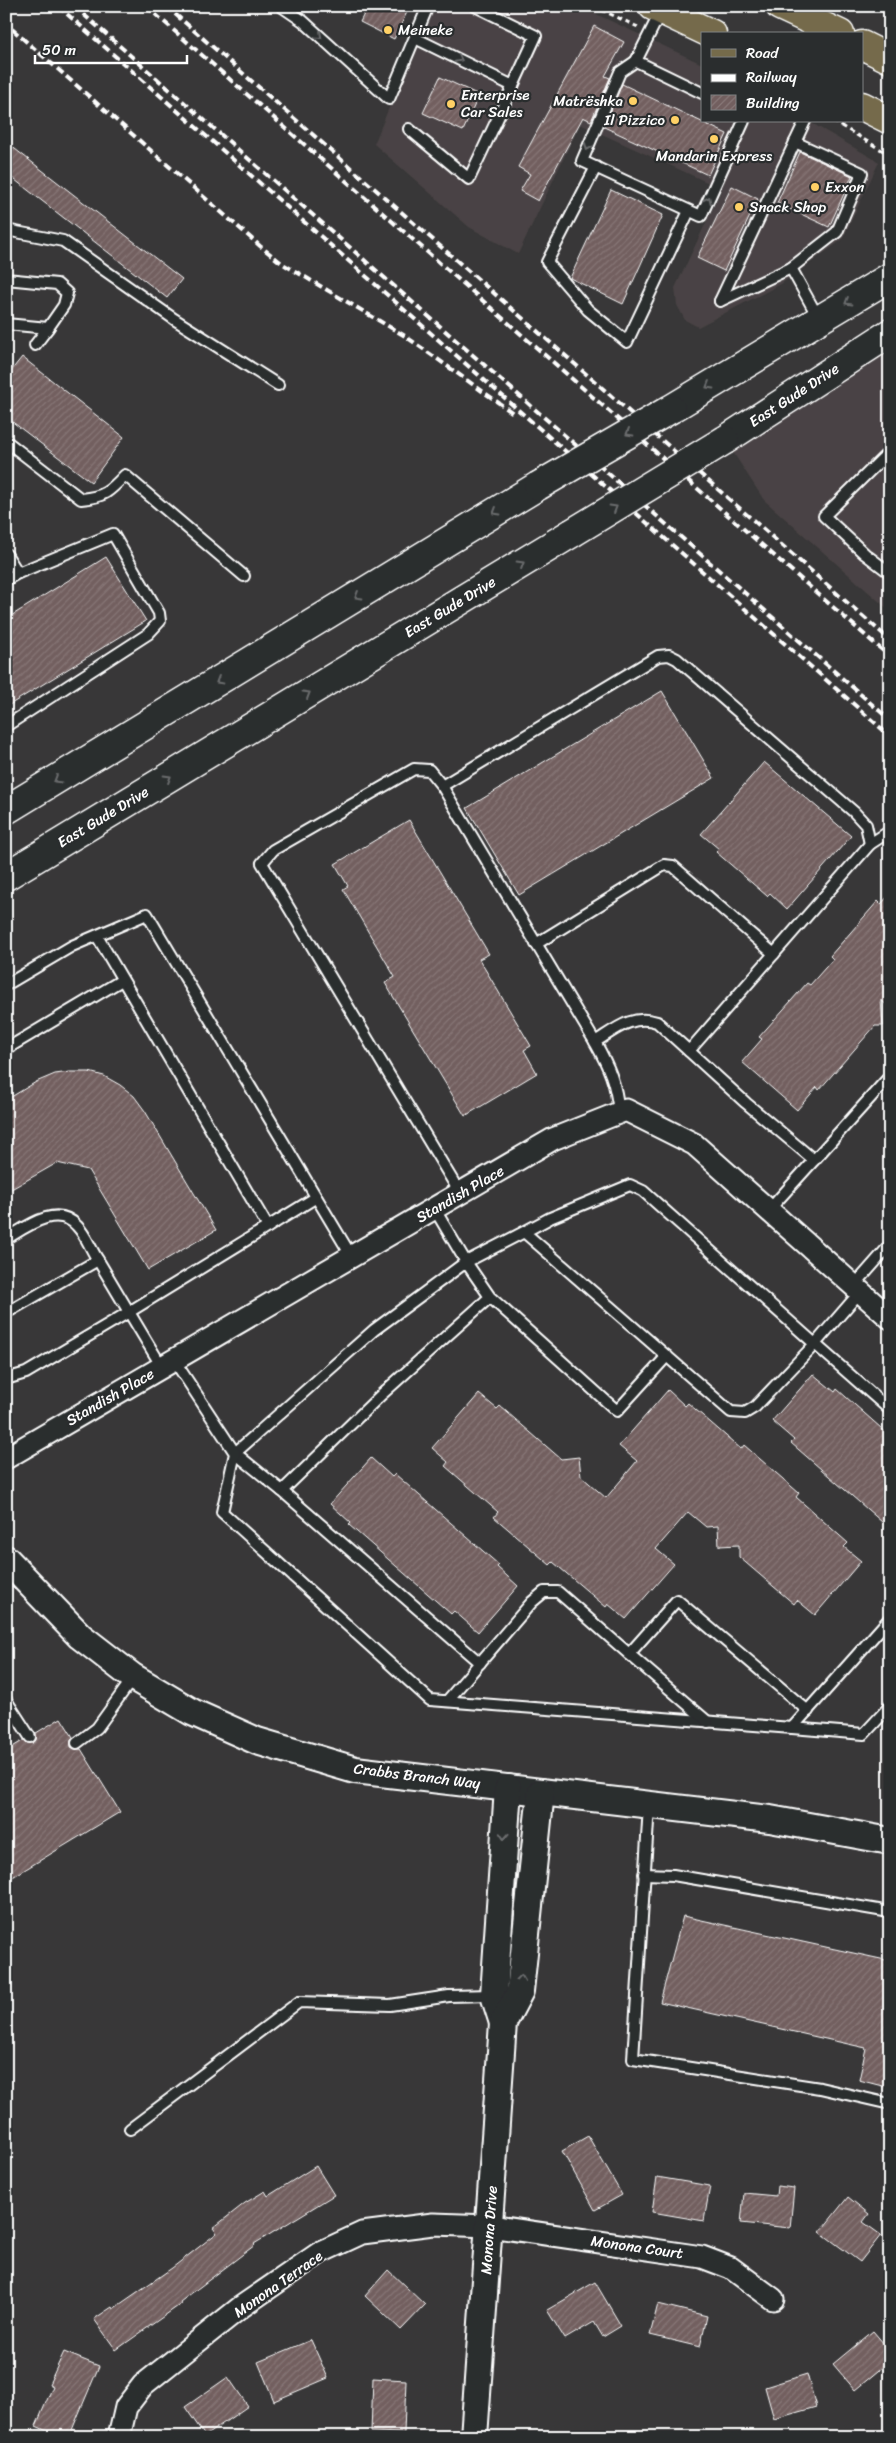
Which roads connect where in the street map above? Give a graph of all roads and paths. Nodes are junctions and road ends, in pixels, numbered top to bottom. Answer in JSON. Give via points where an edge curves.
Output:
{"nodes":[{"id":1,"x":281,"y":6,"type":"edge"},
{"id":2,"x":428,"y":6,"type":"edge"},
{"id":3,"x":475,"y":6,"type":"edge"},
{"id":4,"x":780,"y":6,"type":"edge"},
{"id":5,"x":657,"y":8,"type":"edge"},
{"id":6,"x":829,"y":25,"type":"edge"},
{"id":7,"x":708,"y":32,"type":"edge"},
{"id":8,"x":415,"y":38,"type":"junction"},
{"id":9,"x":864,"y":46,"type":"edge"},
{"id":10,"x":890,"y":59,"type":"edge"},
{"id":11,"x":636,"y":61,"type":"junction"},
{"id":12,"x":513,"y":86,"type":"junction"},
{"id":13,"x":701,"y":93,"type":"edge"},
{"id":14,"x":864,"y":107,"type":"edge"},
{"id":15,"x":890,"y":120,"type":"edge"},
{"id":16,"x":744,"y":122,"type":"edge"},
{"id":17,"x":805,"y":122,"type":"edge"},
{"id":18,"x":835,"y":122,"type":"edge"},
{"id":19,"x":409,"y":129,"type":"dead end"},
{"id":20,"x":795,"y":142,"type":"junction"},
{"id":21,"x":890,"y":155,"type":"edge"},
{"id":22,"x":596,"y":167,"type":"junction"},
{"id":23,"x":689,"y":211,"type":"junction"},
{"id":24,"x":6,"y":230,"type":"edge"},
{"id":25,"x":791,"y":268,"type":"junction"},
{"id":26,"x":890,"y":277,"type":"edge"},
{"id":27,"x":6,"y":279,"type":"edge"},
{"id":28,"x":820,"y":320,"type":"junction"},
{"id":29,"x":6,"y":325,"type":"edge"},
{"id":30,"x":48,"y":328,"type":"junction"},
{"id":31,"x":890,"y":333,"type":"edge"},
{"id":32,"x":35,"y":345,"type":"dead end"},
{"id":33,"x":278,"y":385,"type":"dead end"},
{"id":34,"x":6,"y":440,"type":"edge"},
{"id":35,"x":890,"y":452,"type":"edge"},
{"id":36,"x":6,"y":554,"type":"edge"},
{"id":37,"x":18,"y":573,"type":"junction"},
{"id":38,"x":890,"y":573,"type":"edge"},
{"id":39,"x":244,"y":576,"type":"dead end"},
{"id":40,"x":6,"y":580,"type":"edge"},
{"id":41,"x":6,"y":726,"type":"edge"},
{"id":42,"x":442,"y":786,"type":"junction"},
{"id":43,"x":6,"y":810,"type":"edge"},
{"id":44,"x":890,"y":831,"type":"edge"},
{"id":45,"x":870,"y":844,"type":"junction"},
{"id":46,"x":6,"y":876,"type":"edge"},
{"id":47,"x":97,"y":936,"type":"junction"},
{"id":48,"x":536,"y":944,"type":"junction"},
{"id":49,"x":774,"y":954,"type":"junction"},
{"id":50,"x":122,"y":980,"type":"junction"},
{"id":51,"x":6,"y":985,"type":"edge"},
{"id":52,"x":595,"y":1042,"type":"junction"},
{"id":53,"x":6,"y":1048,"type":"edge"},
{"id":54,"x":689,"y":1051,"type":"junction"},
{"id":55,"x":890,"y":1076,"type":"edge"},
{"id":56,"x":619,"y":1113,"type":"junction"},
{"id":57,"x":814,"y":1160,"type":"junction"},
{"id":58,"x":460,"y":1193,"type":"junction"},
{"id":59,"x":315,"y":1198,"type":"junction"},
{"id":60,"x":434,"y":1208,"type":"junction"},
{"id":61,"x":768,"y":1211,"type":"junction"},
{"id":62,"x":268,"y":1227,"type":"junction"},
{"id":63,"x":524,"y":1232,"type":"junction"},
{"id":64,"x":6,"y":1239,"type":"edge"},
{"id":65,"x":890,"y":1245,"type":"edge"},
{"id":66,"x":352,"y":1258,"type":"junction"},
{"id":67,"x":98,"y":1260,"type":"junction"},
{"id":68,"x":466,"y":1262,"type":"junction"},
{"id":69,"x":857,"y":1289,"type":"junction"},
{"id":70,"x":490,"y":1298,"type":"junction"},
{"id":71,"x":129,"y":1312,"type":"junction"},
{"id":72,"x":6,"y":1313,"type":"edge"},
{"id":73,"x":890,"y":1318,"type":"edge"},
{"id":74,"x":815,"y":1344,"type":"junction"},
{"id":75,"x":667,"y":1356,"type":"junction"},
{"id":76,"x":168,"y":1363,"type":"junction"},
{"id":77,"x":6,"y":1379,"type":"edge"},
{"id":78,"x":890,"y":1410,"type":"edge"},
{"id":79,"x":234,"y":1453,"type":"junction"},
{"id":80,"x":6,"y":1458,"type":"edge"},
{"id":81,"x":282,"y":1491,"type":"junction"},
{"id":82,"x":6,"y":1559,"type":"edge"},
{"id":83,"x":890,"y":1618,"type":"edge"},
{"id":84,"x":629,"y":1654,"type":"junction"},
{"id":85,"x":480,"y":1663,"type":"junction"},
{"id":86,"x":133,"y":1677,"type":"junction"},
{"id":87,"x":6,"y":1700,"type":"edge"},
{"id":88,"x":447,"y":1701,"type":"junction"},
{"id":89,"x":890,"y":1706,"type":"edge"},
{"id":90,"x":808,"y":1711,"type":"junction"},
{"id":91,"x":708,"y":1722,"type":"junction"},
{"id":92,"x":792,"y":1728,"type":"junction"},
{"id":93,"x":30,"y":1737,"type":"dead end"},
{"id":94,"x":77,"y":1743,"type":"dead end"},
{"id":95,"x":508,"y":1788,"type":"junction"},
{"id":96,"x":540,"y":1792,"type":"junction"},
{"id":97,"x":649,"y":1805,"type":"junction"},
{"id":98,"x":890,"y":1841,"type":"edge"},
{"id":99,"x":644,"y":1874,"type":"junction"},
{"id":100,"x":890,"y":1912,"type":"edge"},
{"id":101,"x":494,"y":1995,"type":"junction"},
{"id":102,"x":503,"y":2023,"type":"junction"},
{"id":103,"x":890,"y":2104,"type":"edge"},
{"id":104,"x":130,"y":2129,"type":"dead end"},
{"id":105,"x":490,"y":2226,"type":"junction"},
{"id":106,"x":773,"y":2299,"type":"dead end"},
{"id":107,"x":118,"y":2437,"type":"edge"},
{"id":108,"x":474,"y":2437,"type":"edge"}],
"edges":[{"from":1,"to":8,"type":"lane","one_way":true,"via":[[389,99]]},
{"from":2,"to":8,"type":"lane"},
{"from":3,"to":12,"type":"lane","via":[[536,36]]},
{"from":4,"to":6,"type":"main road"},
{"from":5,"to":7,"type":"main road"},
{"from":5,"to":11,"type":"lane"},
{"from":8,"to":12,"type":"lane","one_way":true},
{"from":9,"to":10,"type":"main road"},
{"from":11,"to":13,"type":"lane"},
{"from":11,"to":22,"type":"lane","one_way":true,"via":[[620,72],[582,161]]},
{"from":12,"to":19,"type":"lane","via":[[469,179]]},
{"from":14,"to":15,"type":"main road"},
{"from":23,"to":16,"type":"lane","one_way":true,"via":[[701,216]]},
{"from":17,"to":20,"type":"lane"},
{"from":18,"to":21,"type":"path"},
{"from":20,"to":25,"type":"lane","via":[[862,173],[837,232]]},
{"from":20,"to":25,"type":"lane","via":[[720,301]]},
{"from":22,"to":23,"type":"lane"},
{"from":22,"to":23,"type":"lane","via":[[547,262],[588,310],[628,342]]},
{"from":24,"to":33,"type":"lane","via":[[62,241],[174,320]]},
{"from":25,"to":28,"type":"lane"},
{"from":26,"to":28,"type":"main road","one_way":true},
{"from":27,"to":30,"type":"lane","via":[[57,284],[67,293],[64,305]]},
{"from":28,"to":43,"type":"main road","one_way":true,"bridge":true,"via":[[538,486]]},
{"from":29,"to":30,"type":"lane"},
{"from":30,"to":32,"type":"lane"},
{"from":46,"to":31,"type":"main road","name":"East Gude Drive","one_way":true,"bridge":true,"via":[[725,440]]},
{"from":34,"to":39,"type":"lane","via":[[80,500],[109,493],[125,474]]},
{"from":35,"to":38,"type":"lane","via":[[824,516]]},
{"from":36,"to":37,"type":"lane"},
{"from":37,"to":40,"type":"lane"},
{"from":37,"to":41,"type":"lane","via":[[113,534],[159,613],[160,621],[148,634]]},
{"from":42,"to":45,"type":"lane","via":[[658,656],[669,655],[854,812],[866,825]]},
{"from":42,"to":48,"type":"lane"},
{"from":42,"to":58,"type":"lane","via":[[429,770],[414,769],[273,850],[262,863]]},
{"from":44,"to":45,"type":"lane"},
{"from":45,"to":49,"type":"lane"},
{"from":47,"to":50,"type":"lane"},
{"from":47,"to":51,"type":"lane","via":[[72,946]]},
{"from":47,"to":59,"type":"lane","via":[[147,914]]},
{"from":48,"to":49,"type":"lane","via":[[664,865],[673,866]]},
{"from":48,"to":52,"type":"lane"},
{"from":49,"to":54,"type":"lane"},
{"from":50,"to":53,"type":"lane"},
{"from":50,"to":62,"type":"lane"},
{"from":52,"to":54,"type":"lane","via":[[628,1022],[644,1018],[657,1022]]},
{"from":52,"to":56,"type":"lane","via":[[611,1069]]},
{"from":54,"to":57,"type":"lane"},
{"from":55,"to":57,"type":"lane"},
{"from":56,"to":58,"type":"street","name":"Standish Place","via":[[552,1139]]},
{"from":56,"to":61,"type":"street","via":[[626,1110],[694,1144]]},
{"from":57,"to":61,"type":"lane"},
{"from":58,"to":60,"type":"street","name":"Standish Place"},
{"from":59,"to":62,"type":"lane"},
{"from":59,"to":66,"type":"lane"},
{"from":60,"to":66,"type":"street","name":"Standish Place"},
{"from":60,"to":68,"type":"lane"},
{"from":61,"to":69,"type":"street"},
{"from":62,"to":71,"type":"lane"},
{"from":63,"to":68,"type":"lane"},
{"from":63,"to":74,"type":"lane","via":[[630,1185],[643,1191]]},
{"from":63,"to":75,"type":"lane"},
{"from":64,"to":67,"type":"lane","via":[[44,1217],[63,1217],[77,1225]]},
{"from":65,"to":69,"type":"lane"},
{"from":66,"to":76,"type":"street","name":"Standish Place"},
{"from":67,"to":71,"type":"lane"},
{"from":67,"to":72,"type":"lane"},
{"from":68,"to":70,"type":"lane"},
{"from":68,"to":79,"type":"lane","via":[[374,1330]]},
{"from":69,"to":73,"type":"street"},
{"from":69,"to":74,"type":"lane"},
{"from":70,"to":75,"type":"lane","via":[[617,1411]]},
{"from":70,"to":81,"type":"lane","via":[[382,1394]]},
{"from":71,"to":76,"type":"lane"},
{"from":71,"to":77,"type":"lane","via":[[26,1373]]},
{"from":74,"to":75,"type":"lane","via":[[756,1407],[745,1413],[731,1412]]},
{"from":74,"to":78,"type":"lane"},
{"from":76,"to":79,"type":"lane"},
{"from":76,"to":80,"type":"street","name":"Standish Place"},
{"from":79,"to":81,"type":"lane"},
{"from":79,"to":88,"type":"lane","via":[[222,1512],[430,1700]]},
{"from":81,"to":85,"type":"lane"},
{"from":82,"to":86,"type":"street","name":"Crabbs Branch Way","via":[[80,1636]]},
{"from":83,"to":90,"type":"lane"},
{"from":84,"to":85,"type":"lane","via":[[558,1592],[544,1592]]},
{"from":84,"to":90,"type":"lane","via":[[677,1600]]},
{"from":84,"to":91,"type":"lane"},
{"from":85,"to":88,"type":"lane"},
{"from":86,"to":94,"type":"lane","via":[[97,1728]]},
{"from":86,"to":95,"type":"street","name":"Crabbs Branch Way","via":[[192,1712],[257,1741],[355,1770]]},
{"from":87,"to":93,"type":"lane"},
{"from":88,"to":91,"type":"lane"},
{"from":89,"to":92,"type":"lane","via":[[864,1734]]},
{"from":90,"to":92,"type":"lane"},
{"from":91,"to":92,"type":"lane"},
{"from":95,"to":96,"type":"street","name":"Crabbs Branch Way"},
{"from":95,"to":101,"type":"street","name":"Monona Drive","one_way":true},
{"from":96,"to":97,"type":"street","name":"Crabbs Branch Way"},
{"from":102,"to":96,"type":"street","name":"Monona Drive","one_way":true,"via":[[520,1991]]},
{"from":97,"to":98,"type":"street","name":"Crabbs Branch Way","via":[[770,1819]]},
{"from":97,"to":99,"type":"lane"},
{"from":99,"to":100,"type":"lane","via":[[673,1874]]},
{"from":99,"to":103,"type":"lane","via":[[633,2059],[820,2088]]},
{"from":101,"to":102,"type":"street","name":"Monona Drive"},
{"from":101,"to":104,"type":"lane","via":[[449,1996],[390,2004],[299,2002]]},
{"from":102,"to":105,"type":"street","name":"Monona Drive"},
{"from":105,"to":106,"type":"street","name":"Monona Court","via":[[702,2257],[731,2268]]},
{"from":105,"to":107,"type":"street","name":"Monona Terrace","via":[[434,2224],[362,2233],[321,2252],[241,2307],[143,2385],[126,2407]]},
{"from":105,"to":108,"type":"street","name":"Monona Drive"}]}
